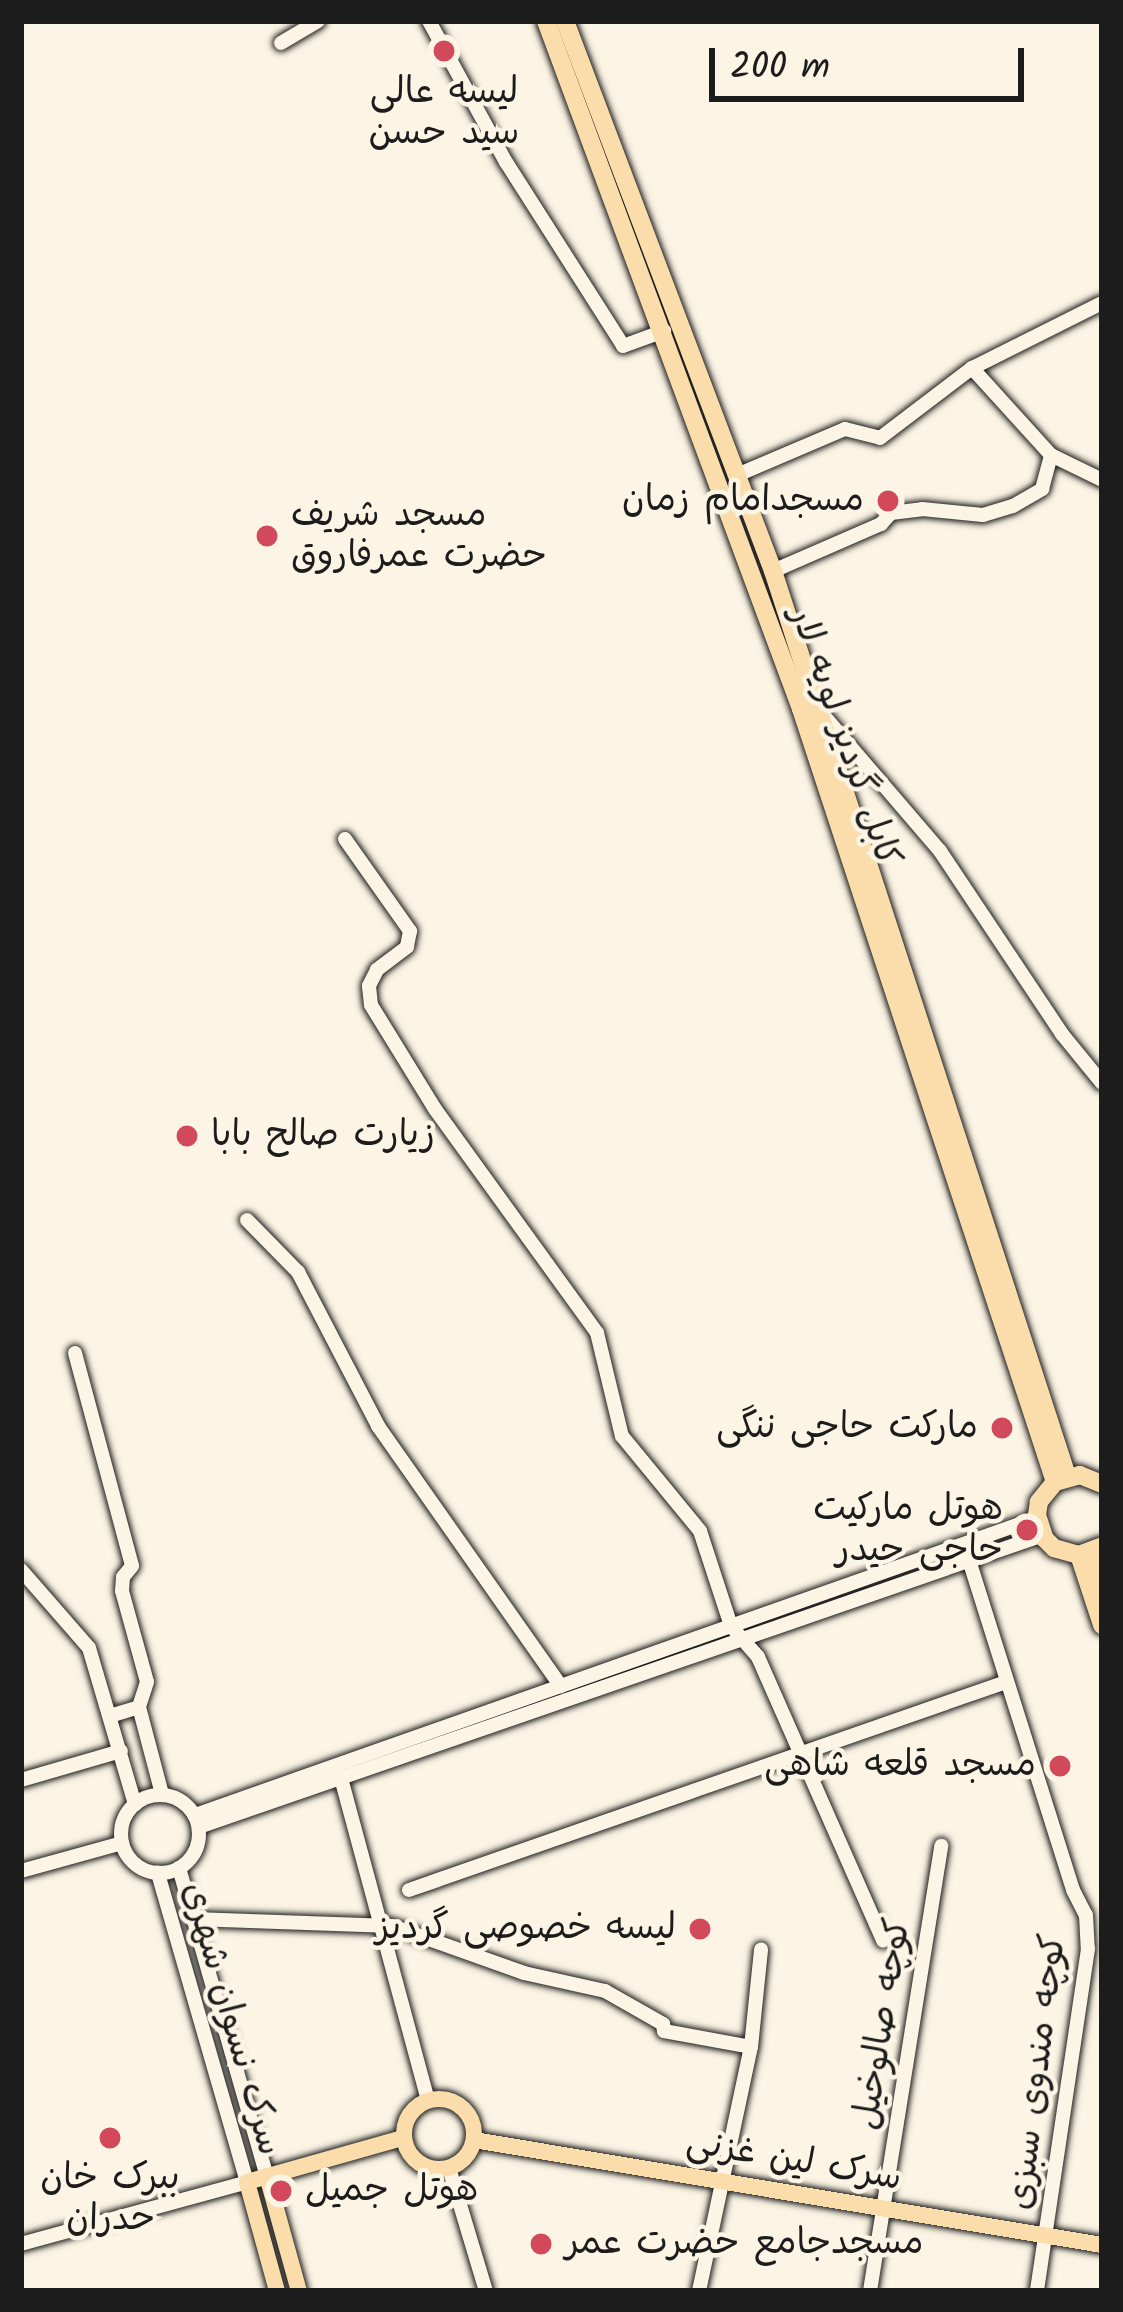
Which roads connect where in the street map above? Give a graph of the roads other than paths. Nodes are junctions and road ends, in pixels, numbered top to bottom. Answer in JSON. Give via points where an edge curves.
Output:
{"nodes":[{"id":1,"x":318,"y":21,"type":"edge"},
{"id":2,"x":429,"y":21,"type":"edge"},
{"id":3,"x":547,"y":21,"type":"edge"},
{"id":4,"x":565,"y":21,"type":"edge"},
{"id":5,"x":281,"y":44,"type":"dead end"},
{"id":6,"x":1102,"y":303,"type":"edge"},
{"id":7,"x":664,"y":331,"type":"junction"},
{"id":8,"x":972,"y":368,"type":"junction"},
{"id":9,"x":1051,"y":455,"type":"junction"},
{"id":10,"x":737,"y":475,"type":"junction"},
{"id":11,"x":1102,"y":480,"type":"edge"},
{"id":12,"x":773,"y":571,"type":"junction"},
{"id":13,"x":816,"y":708,"type":"junction"},
{"id":14,"x":345,"y":839,"type":"dead end"},
{"id":15,"x":1102,"y":1083,"type":"edge"},
{"id":16,"x":248,"y":1220,"type":"dead end"},
{"id":17,"x":75,"y":1353,"type":"dead end"},
{"id":18,"x":1061,"y":1479,"type":"junction"},
{"id":19,"x":1102,"y":1484,"type":"edge"},
{"id":20,"x":1040,"y":1526,"type":"junction"},
{"id":21,"x":1091,"y":1551,"type":"edge"},
{"id":22,"x":969,"y":1560,"type":"junction"},
{"id":23,"x":21,"y":1570,"type":"edge"},
{"id":24,"x":1102,"y":1582,"type":"edge"},
{"id":25,"x":1102,"y":1625,"type":"edge"},
{"id":26,"x":731,"y":1626,"type":"junction"},
{"id":27,"x":742,"y":1639,"type":"junction"},
{"id":28,"x":1006,"y":1682,"type":"junction"},
{"id":29,"x":561,"y":1686,"type":"junction"},
{"id":30,"x":139,"y":1707,"type":"junction"},
{"id":31,"x":112,"y":1715,"type":"junction"},
{"id":32,"x":121,"y":1751,"type":"junction"},
{"id":33,"x":804,"y":1753,"type":"junction"},
{"id":34,"x":340,"y":1778,"type":"junction"},
{"id":35,"x":21,"y":1780,"type":"edge"},
{"id":36,"x":162,"y":1795,"type":"junction"},
{"id":37,"x":135,"y":1804,"type":"junction"},
{"id":38,"x":197,"y":1821,"type":"junction"},
{"id":39,"x":122,"y":1843,"type":"junction"},
{"id":40,"x":941,"y":1846,"type":"dead end"},
{"id":41,"x":179,"y":1868,"type":"junction"},
{"id":42,"x":21,"y":1871,"type":"edge"},
{"id":43,"x":158,"y":1873,"type":"junction"},
{"id":44,"x":410,"y":1890,"type":"dead end"},
{"id":45,"x":193,"y":1919,"type":"junction"},
{"id":46,"x":380,"y":1924,"type":"junction"},
{"id":47,"x":883,"y":1941,"type":"dead end"},
{"id":48,"x":761,"y":1950,"type":"dead end"},
{"id":49,"x":751,"y":2047,"type":"junction"},
{"id":50,"x":428,"y":2100,"type":"junction"},
{"id":51,"x":404,"y":2138,"type":"junction"},
{"id":52,"x":474,"y":2140,"type":"junction"},
{"id":53,"x":449,"y":2168,"type":"junction"},
{"id":54,"x":267,"y":2176,"type":"junction"},
{"id":55,"x":247,"y":2182,"type":"junction"},
{"id":56,"x":722,"y":2182,"type":"junction"},
{"id":57,"x":884,"y":2211,"type":"junction"},
{"id":58,"x":1048,"y":2236,"type":"junction"},
{"id":59,"x":21,"y":2244,"type":"edge"},
{"id":60,"x":1102,"y":2245,"type":"edge"},
{"id":61,"x":278,"y":2291,"type":"edge"},
{"id":62,"x":299,"y":2291,"type":"edge"},
{"id":63,"x":486,"y":2291,"type":"edge"},
{"id":64,"x":699,"y":2291,"type":"edge"},
{"id":65,"x":870,"y":2291,"type":"edge"},
{"id":66,"x":1037,"y":2291,"type":"edge"}],
"edges":[{"from":1,"to":5,"type":"street"},
{"from":2,"to":7,"type":"street","via":[[623,346]]},
{"from":3,"to":7,"type":"highway","name":"کابل گردیز لویه لار"},
{"from":4,"to":10,"type":"highway","name":"کابل گردیز لویه لار"},
{"from":6,"to":8,"type":"street"},
{"from":7,"to":18,"type":"highway","name":"کابل گردیز لویه لار"},
{"from":8,"to":9,"type":"street"},
{"from":8,"to":10,"type":"street","via":[[880,438],[845,429]]},
{"from":9,"to":11,"type":"street"},
{"from":9,"to":12,"type":"street","via":[[1042,489],[1013,506],[983,515],[891,513]]},
{"from":10,"to":12,"type":"highway","name":"کابل گردیز لویه لار"},
{"from":12,"to":13,"type":"highway","name":"کابل گردیز لویه لار"},
{"from":13,"to":15,"type":"street","via":[[940,851]]},
{"from":13,"to":18,"type":"highway","name":"کابل گردیز لویه لار"},
{"from":14,"to":26,"type":"street","via":[[410,931],[407,947],[377,970],[370,1005],[597,1333],[622,1436],[700,1531]]},
{"from":16,"to":29,"type":"street","via":[[298,1272],[378,1426]]},
{"from":17,"to":30,"type":"street","via":[[132,1566],[122,1591],[147,1682]]},
{"from":18,"to":19,"type":"highway"},
{"from":18,"to":20,"type":"highway","via":[[1039,1502]]},
{"from":20,"to":21,"type":"highway","via":[[1054,1548]]},
{"from":20,"to":22,"type":"street"},
{"from":20,"to":26,"type":"street"},
{"from":21,"to":24,"type":"highway"},
{"from":21,"to":25,"type":"highway"},
{"from":22,"to":27,"type":"street"},
{"from":22,"to":28,"type":"street"},
{"from":23,"to":31,"type":"street","via":[[88,1648]]},
{"from":26,"to":27,"type":"street"},
{"from":26,"to":29,"type":"street"},
{"from":27,"to":33,"type":"street"},
{"from":27,"to":34,"type":"street"},
{"from":28,"to":33,"type":"street"},
{"from":28,"to":58,"type":"street","name":"کوچه مندوی سبزی","via":[[1086,1915]]},
{"from":29,"to":38,"type":"street"},
{"from":30,"to":31,"type":"street"},
{"from":30,"to":36,"type":"street"},
{"from":31,"to":32,"type":"street"},
{"from":32,"to":35,"type":"street"},
{"from":32,"to":37,"type":"street"},
{"from":33,"to":44,"type":"street"},
{"from":33,"to":47,"type":"street"},
{"from":34,"to":38,"type":"street"},
{"from":34,"to":46,"type":"street"},
{"from":36,"to":37,"type":"street"},
{"from":36,"to":38,"type":"street","via":[[181,1800]]},
{"from":37,"to":39,"type":"street","via":[[123,1820]]},
{"from":38,"to":41,"type":"street","via":[[196,1851]]},
{"from":39,"to":42,"type":"street"},
{"from":39,"to":43,"type":"street","via":[[137,1866]]},
{"from":40,"to":57,"type":"street","name":"کوچه صالوخیل"},
{"from":41,"to":43,"type":"street"},
{"from":41,"to":45,"type":"street","name":"سرک نسوان شهری"},
{"from":43,"to":55,"type":"street","name":"سرک نسوان شهری"},
{"from":45,"to":46,"type":"street"},
{"from":45,"to":54,"type":"street","name":"سرک نسوان شهری"},
{"from":46,"to":49,"type":"street","via":[[605,1991],[664,2031]]},
{"from":46,"to":50,"type":"street"},
{"from":48,"to":49,"type":"street"},
{"from":49,"to":56,"type":"street"},
{"from":50,"to":51,"type":"main road","via":[[409,2115]]},
{"from":50,"to":52,"type":"main road","via":[[463,2107]]},
{"from":51,"to":53,"type":"main road","via":[[425,2167]]},
{"from":51,"to":54,"type":"main road"},
{"from":52,"to":53,"type":"main road"},
{"from":52,"to":56,"type":"main road","name":"سرک لین غزنی"},
{"from":53,"to":63,"type":"street"},
{"from":54,"to":55,"type":"main road"},
{"from":54,"to":62,"type":"main road"},
{"from":55,"to":59,"type":"street"},
{"from":55,"to":61,"type":"main road"},
{"from":56,"to":57,"type":"main road","name":"سرک لین غزنی"},
{"from":56,"to":64,"type":"street"},
{"from":57,"to":58,"type":"main road","name":"سرک لین غزنی"},
{"from":57,"to":65,"type":"street","name":"کوچه صالوخیل"},
{"from":58,"to":60,"type":"main road","name":"سرک لین غزنی"},
{"from":58,"to":66,"type":"street","name":"کوچه مندوی سبزی"}]}
